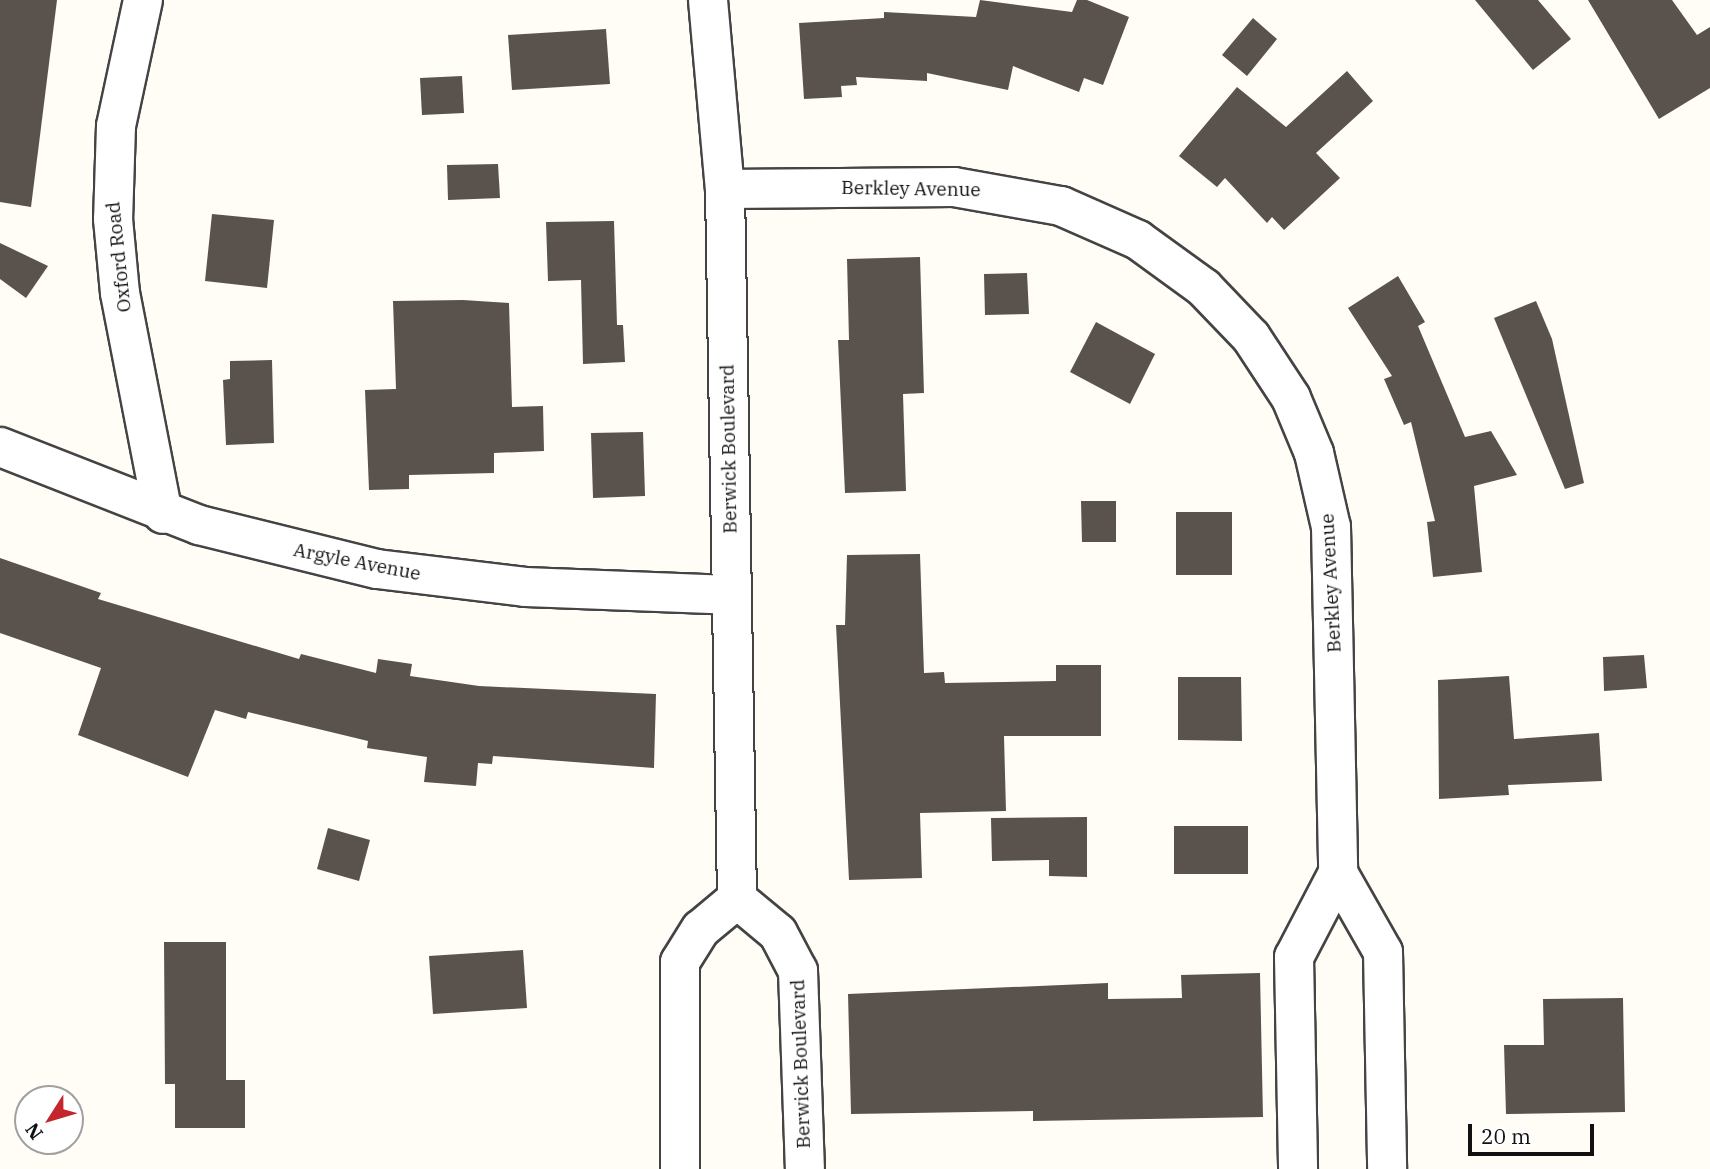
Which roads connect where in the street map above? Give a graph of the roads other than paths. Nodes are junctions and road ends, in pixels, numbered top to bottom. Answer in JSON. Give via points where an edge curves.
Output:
{"nodes":[{"id":1,"x":143,"y":0,"type":"edge"},
{"id":2,"x":708,"y":0,"type":"edge"},
{"id":3,"x":725,"y":189,"type":"junction"},
{"id":4,"x":0,"y":447,"type":"edge"},
{"id":5,"x":163,"y":514,"type":"junction"},
{"id":6,"x":731,"y":595,"type":"junction"},
{"id":7,"x":1338,"y":873,"type":"junction"},
{"id":8,"x":737,"y":899,"type":"junction"},
{"id":9,"x":680,"y":1169,"type":"edge"},
{"id":10,"x":805,"y":1169,"type":"edge"},
{"id":11,"x":1298,"y":1169,"type":"edge"},
{"id":12,"x":1387,"y":1169,"type":"edge"}],
"edges":[{"from":1,"to":5,"type":"street","name":"Oxford Road","via":[[116,126],[113,219],[120,293]]},
{"from":2,"to":3,"type":"street","name":"Berwick Boulevard"},
{"from":3,"to":6,"type":"street","name":"Berwick Boulevard"},
{"from":3,"to":7,"type":"street","name":"Berkley Avenue","via":[[954,187],[1026,196],[1138,240],[1229,312],[1291,398],[1324,490],[1334,564]]},
{"from":4,"to":5,"type":"street","name":"Argyle Avenue"},
{"from":5,"to":6,"type":"street","name":"Argyle Avenue","via":[[306,554],[439,578]]},
{"from":6,"to":8,"type":"street","name":"Berwick Boulevard"},
{"from":7,"to":11,"type":"street","name":"Berkley Avenue","via":[[1294,957]]},
{"from":7,"to":12,"type":"street","name":"Berkley Avenue","via":[[1383,952]]},
{"from":8,"to":9,"type":"street","via":[[701,929],[680,962]]},
{"from":8,"to":10,"type":"street","name":"Berwick Boulevard","via":[[778,933],[799,971]]}]}
